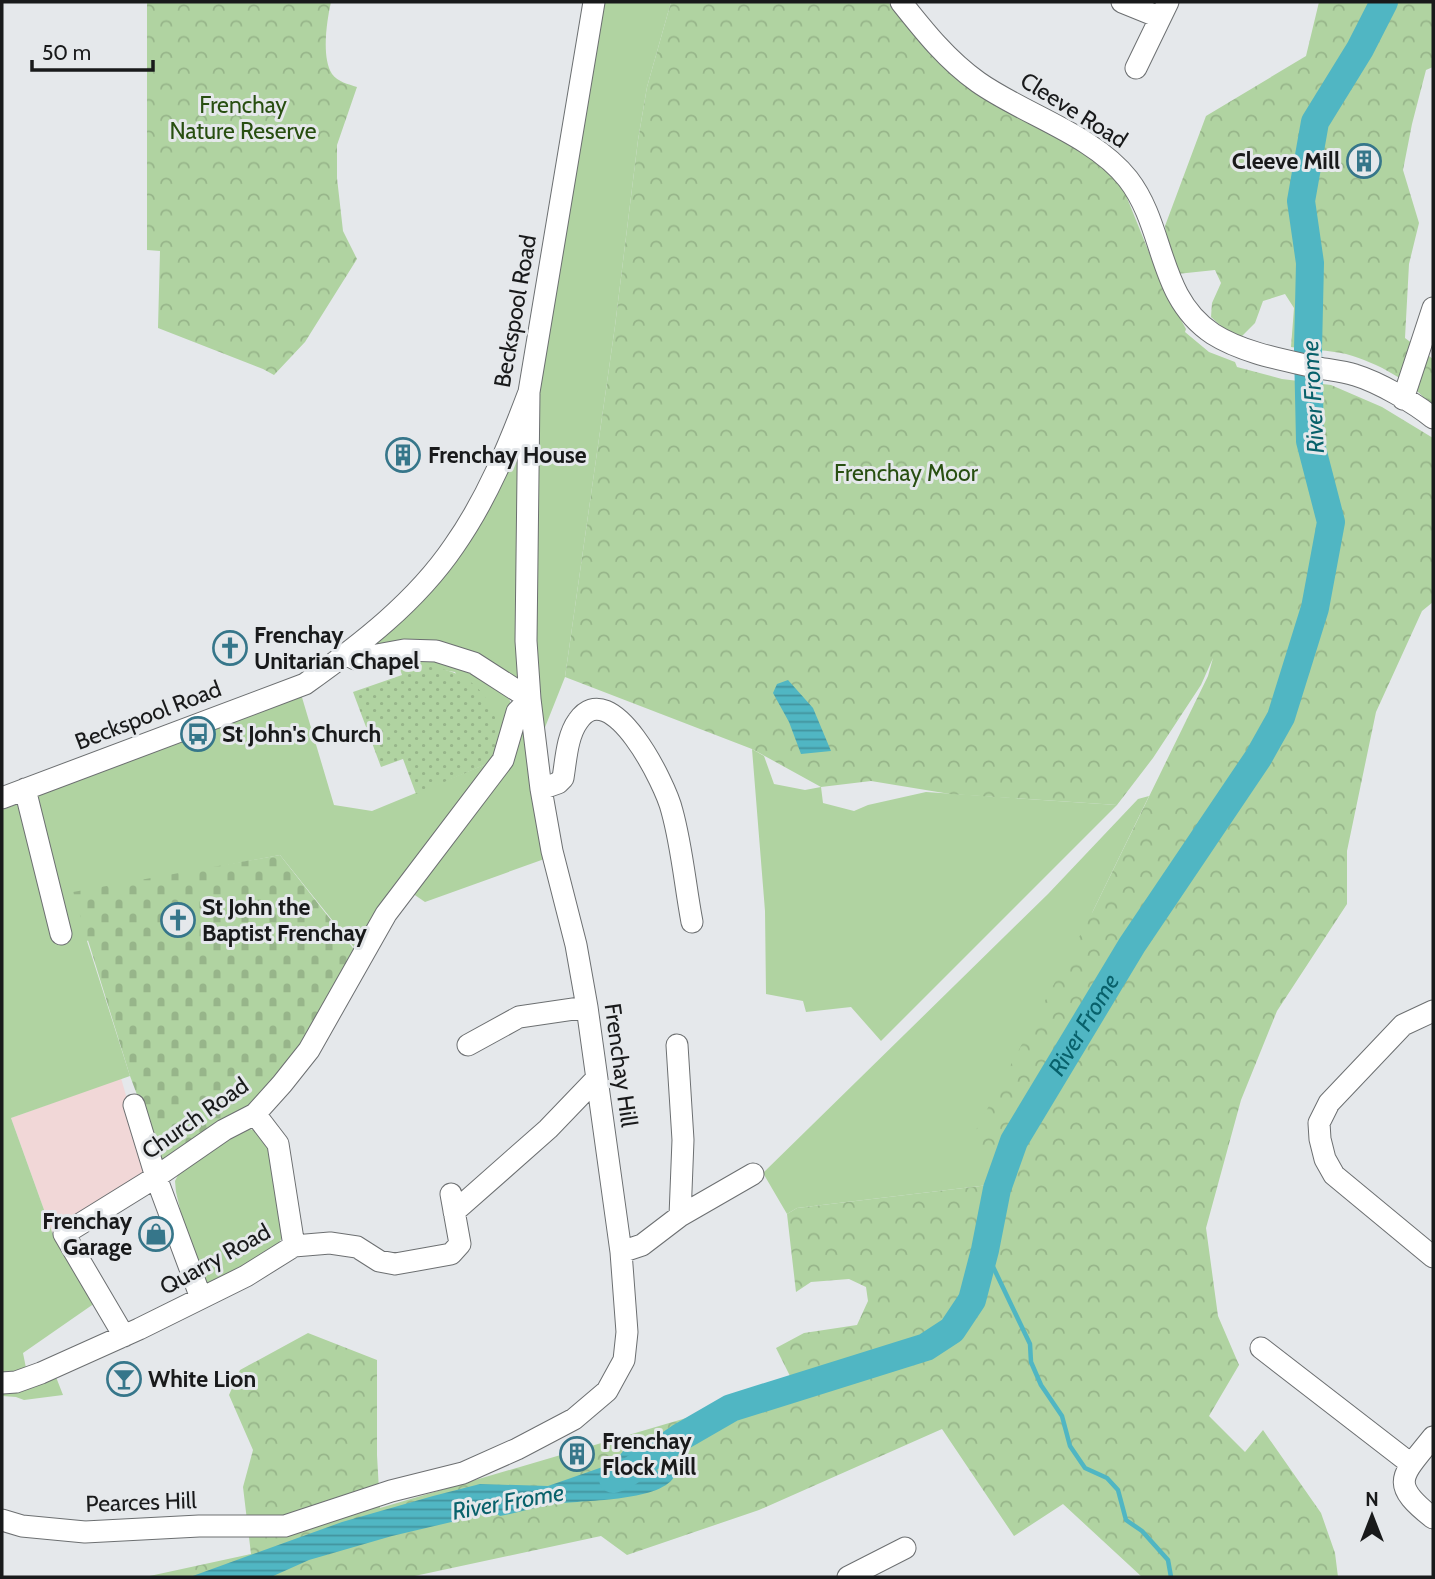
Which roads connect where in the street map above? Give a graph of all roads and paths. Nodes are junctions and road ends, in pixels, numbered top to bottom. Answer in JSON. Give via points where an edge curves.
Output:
{"nodes":[{"id":1,"x":594,"y":2,"type":"edge"},
{"id":2,"x":901,"y":2,"type":"edge"},
{"id":3,"x":1122,"y":2,"type":"edge"},
{"id":4,"x":1163,"y":9,"type":"edge"},
{"id":5,"x":1136,"y":68,"type":"dead end"},
{"id":6,"x":1433,"y":308,"type":"edge"},
{"id":7,"x":529,"y":392,"type":"junction"},
{"id":8,"x":1403,"y":399,"type":"junction"},
{"id":9,"x":1433,"y":418,"type":"edge"},
{"id":10,"x":346,"y":654,"type":"junction"},
{"id":11,"x":530,"y":699,"type":"junction"},
{"id":12,"x":25,"y":789,"type":"junction"},
{"id":13,"x":541,"y":789,"type":"junction"},
{"id":14,"x":2,"y":798,"type":"edge"},
{"id":15,"x":692,"y":922,"type":"dead end"},
{"id":16,"x":61,"y":934,"type":"dead end"},
{"id":17,"x":587,"y":1007,"type":"junction"},
{"id":18,"x":1433,"y":1011,"type":"edge"},
{"id":19,"x":468,"y":1045,"type":"dead end"},
{"id":20,"x":677,"y":1045,"type":"dead end"},
{"id":21,"x":596,"y":1079,"type":"junction"},
{"id":22,"x":134,"y":1105,"type":"dead end"},
{"id":23,"x":255,"y":1114,"type":"junction"},
{"id":24,"x":753,"y":1174,"type":"dead end"},
{"id":25,"x":156,"y":1177,"type":"junction"},
{"id":26,"x":680,"y":1216,"type":"junction"},
{"id":27,"x":294,"y":1246,"type":"junction"},
{"id":28,"x":621,"y":1252,"type":"junction"},
{"id":29,"x":1433,"y":1257,"type":"edge"},
{"id":30,"x":201,"y":1298,"type":"junction"},
{"id":31,"x":124,"y":1336,"type":"junction"},
{"id":32,"x":1267,"y":1362,"type":"dead end"},
{"id":33,"x":2,"y":1383,"type":"edge"},
{"id":34,"x":1433,"y":1437,"type":"edge"},
{"id":35,"x":1411,"y":1464,"type":"junction"},
{"id":36,"x":1433,"y":1518,"type":"edge"},
{"id":37,"x":2,"y":1520,"type":"edge"},
{"id":38,"x":285,"y":1526,"type":"joint"},
{"id":39,"x":905,"y":1548,"type":"dead end"},
{"id":40,"x":848,"y":1577,"type":"edge"}],
"edges":[{"from":1,"to":7,"type":"street","name":"Beckspool Road"},
{"from":2,"to":8,"type":"street","name":"Cleeve Road","via":[[934,43],[978,81],[1109,159],[1141,200],[1170,279],[1196,321],[1244,348],[1355,375]]},
{"from":3,"to":4,"type":"street"},
{"from":4,"to":5,"type":"street"},
{"from":6,"to":8,"type":"street"},
{"from":7,"to":10,"type":"street","name":"Beckspool Road","via":[[485,494],[453,548],[390,618]]},
{"from":7,"to":11,"type":"street","name":"Frenchay Hill","via":[[526,640]]},
{"from":8,"to":9,"type":"street","name":"Cleeve Road"},
{"from":10,"to":11,"type":"street","via":[[355,659],[404,650],[436,651],[474,663]]},
{"from":10,"to":12,"type":"street","name":"Beckspool Road","via":[[305,684]]},
{"from":11,"to":13,"type":"street","name":"Frenchay Hill"},
{"from":11,"to":23,"type":"street","name":"Church Road","via":[[517,712],[503,760],[386,914],[309,1050]]},
{"from":12,"to":14,"type":"street","name":"Beckspool Road"},
{"from":12,"to":16,"type":"street"},
{"from":13,"to":15,"type":"street","via":[[563,778],[578,721],[599,708],[611,712],[642,748],[672,809]]},
{"from":13,"to":17,"type":"street","name":"Frenchay Hill"},
{"from":17,"to":19,"type":"street","via":[[519,1017]]},
{"from":17,"to":21,"type":"street","name":"Frenchay Hill"},
{"from":18,"to":29,"type":"street","via":[[1403,1026],[1329,1103],[1319,1123],[1325,1159],[1334,1175]]},
{"from":20,"to":26,"type":"street","via":[[683,1140]]},
{"from":21,"to":27,"type":"street","name":"Quarry Road","via":[[530,1146],[453,1203],[460,1244],[451,1254],[395,1264],[379,1261],[357,1247],[330,1242]]},
{"from":21,"to":28,"type":"street","name":"Frenchay Hill"},
{"from":22,"to":25,"type":"street"},
{"from":23,"to":25,"type":"street","name":"Church Road"},
{"from":23,"to":27,"type":"street","via":[[278,1144]]},
{"from":24,"to":26,"type":"street"},
{"from":25,"to":30,"type":"street"},
{"from":25,"to":31,"type":"street","name":"Church Road","via":[[64,1234]]},
{"from":26,"to":28,"type":"street","via":[[642,1245]]},
{"from":27,"to":30,"type":"street","name":"Quarry Road"},
{"from":28,"to":38,"type":"street","name":"Frenchay Hill","via":[[624,1360],[607,1391],[574,1419],[463,1473]]},
{"from":30,"to":31,"type":"street","name":"Quarry Road"},
{"from":31,"to":33,"type":"street","name":"Quarry Road","via":[[41,1373]]},
{"from":32,"to":35,"type":"street"},
{"from":34,"to":35,"type":"street"},
{"from":35,"to":36,"type":"street","via":[[1404,1479],[1405,1491]]},
{"from":37,"to":38,"type":"street","name":"Pearces Hill","via":[[22,1527],[85,1532]]},
{"from":39,"to":40,"type":"street"}]}
